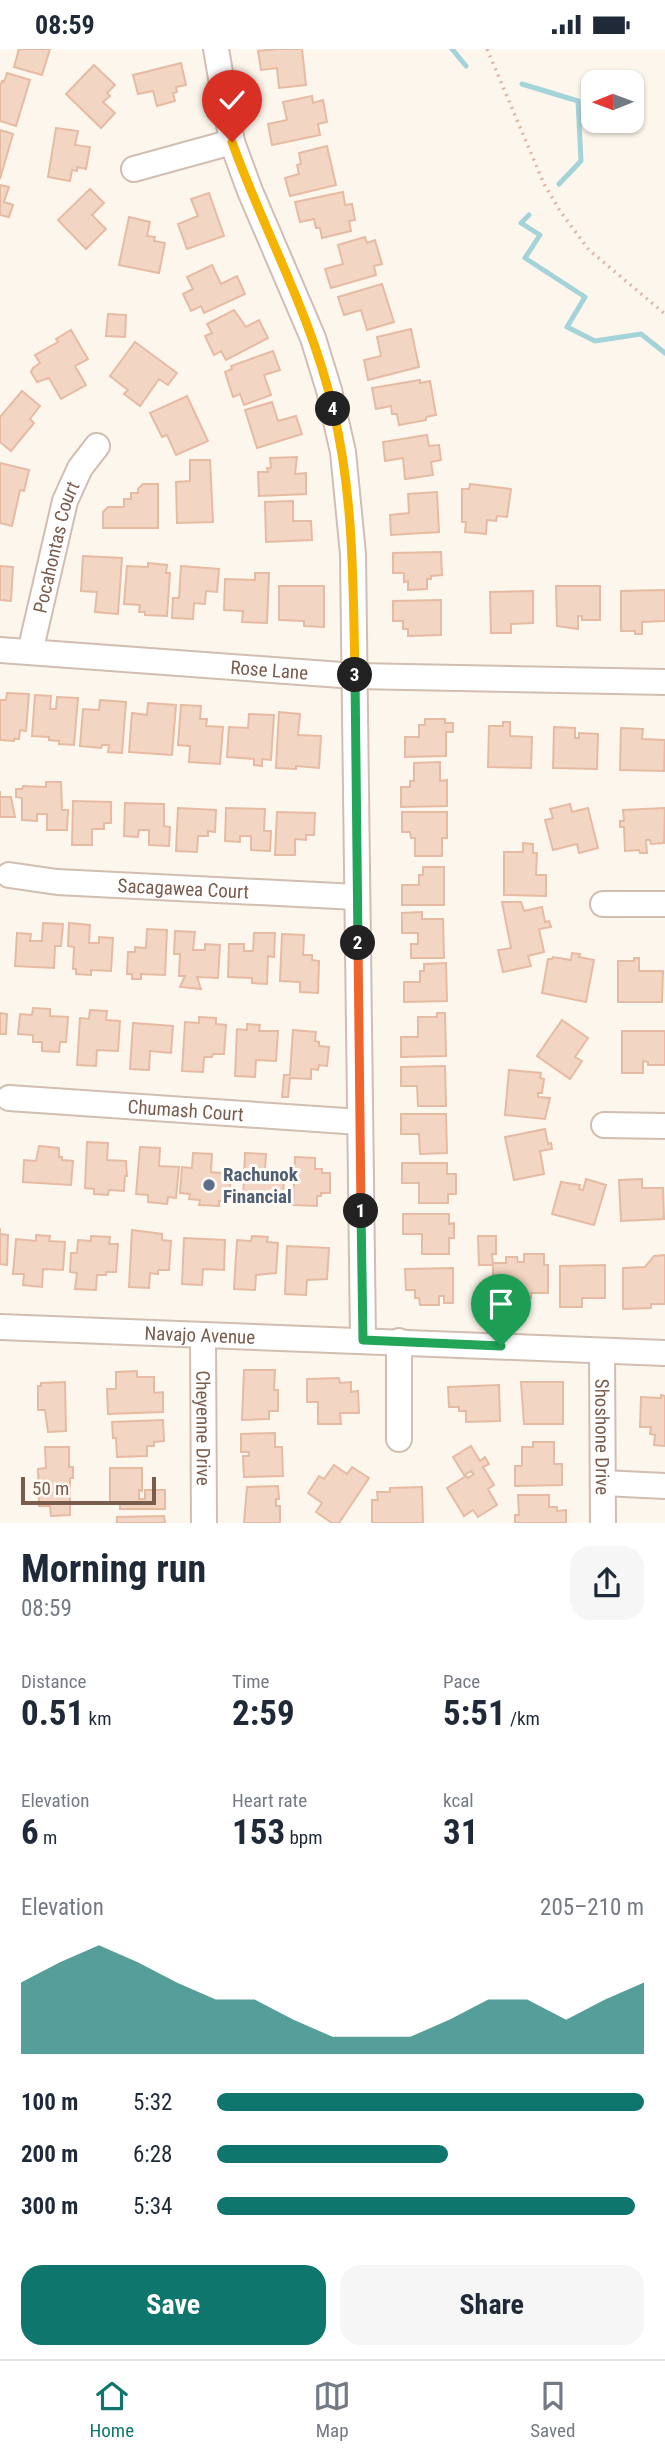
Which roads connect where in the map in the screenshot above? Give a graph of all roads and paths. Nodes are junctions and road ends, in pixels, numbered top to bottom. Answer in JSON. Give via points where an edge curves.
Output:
{"nodes":[{"id":1,"x":216,"y":49,"type":"edge"},
{"id":2,"x":487,"y":49,"type":"edge"},
{"id":3,"x":232,"y":142,"type":"junction"},
{"id":4,"x":134,"y":169,"type":"dead end"},
{"id":5,"x":665,"y":314,"type":"edge"},
{"id":6,"x":97,"y":446,"type":"dead end"},
{"id":7,"x":0,"y":650,"type":"edge"},
{"id":8,"x":30,"y":652,"type":"junction"},
{"id":9,"x":355,"y":676,"type":"junction"},
{"id":10,"x":665,"y":682,"type":"edge"},
{"id":11,"x":9,"y":876,"type":"dead end"},
{"id":12,"x":358,"y":897,"type":"junction"},
{"id":13,"x":603,"y":904,"type":"dead end"},
{"id":14,"x":665,"y":904,"type":"edge"},
{"id":15,"x":9,"y":1098,"type":"dead end"},
{"id":16,"x":360,"y":1122,"type":"junction"},
{"id":17,"x":604,"y":1125,"type":"dead end"},
{"id":18,"x":665,"y":1126,"type":"edge"},
{"id":19,"x":0,"y":1327,"type":"edge"},
{"id":20,"x":203,"y":1335,"type":"junction"},
{"id":21,"x":363,"y":1340,"type":"junction"},
{"id":22,"x":399,"y":1341,"type":"junction"},
{"id":23,"x":602,"y":1350,"type":"junction"},
{"id":24,"x":665,"y":1353,"type":"edge"},
{"id":25,"x":399,"y":1439,"type":"dead end"},
{"id":26,"x":603,"y":1483,"type":"junction"},
{"id":27,"x":665,"y":1486,"type":"edge"},
{"id":28,"x":204,"y":1523,"type":"edge"},
{"id":29,"x":603,"y":1523,"type":"edge"}],
"edges":[{"from":1,"to":3,"type":"street"},
{"from":2,"to":5,"type":"path","via":[[560,211],[589,250]]},
{"from":3,"to":4,"type":"street"},
{"from":3,"to":9,"type":"street","via":[[313,338],[344,452],[353,554]]},
{"from":6,"to":8,"type":"street","name":"Pocahontas Court","via":[[80,468],[65,501]]},
{"from":7,"to":8,"type":"street","name":"Rose Lane"},
{"from":8,"to":9,"type":"street","name":"Rose Lane"},
{"from":9,"to":10,"type":"street","name":"Rose Lane"},
{"from":9,"to":12,"type":"street"},
{"from":11,"to":12,"type":"street","name":"Sacagawea Court"},
{"from":12,"to":16,"type":"street"},
{"from":13,"to":14,"type":"street"},
{"from":15,"to":16,"type":"street","name":"Chumash Court"},
{"from":16,"to":21,"type":"street"},
{"from":17,"to":18,"type":"street"},
{"from":19,"to":20,"type":"street","name":"Navajo Avenue"},
{"from":20,"to":21,"type":"street","name":"Navajo Avenue"},
{"from":20,"to":28,"type":"street","name":"Cheyenne Drive"},
{"from":21,"to":22,"type":"street","name":"Navajo Avenue"},
{"from":22,"to":23,"type":"street","name":"Navajo Avenue"},
{"from":22,"to":25,"type":"street"},
{"from":23,"to":24,"type":"street","name":"Navajo Avenue"},
{"from":23,"to":26,"type":"street","name":"Shoshone Drive"},
{"from":26,"to":27,"type":"street"},
{"from":26,"to":29,"type":"street","name":"Shoshone Drive"}]}
